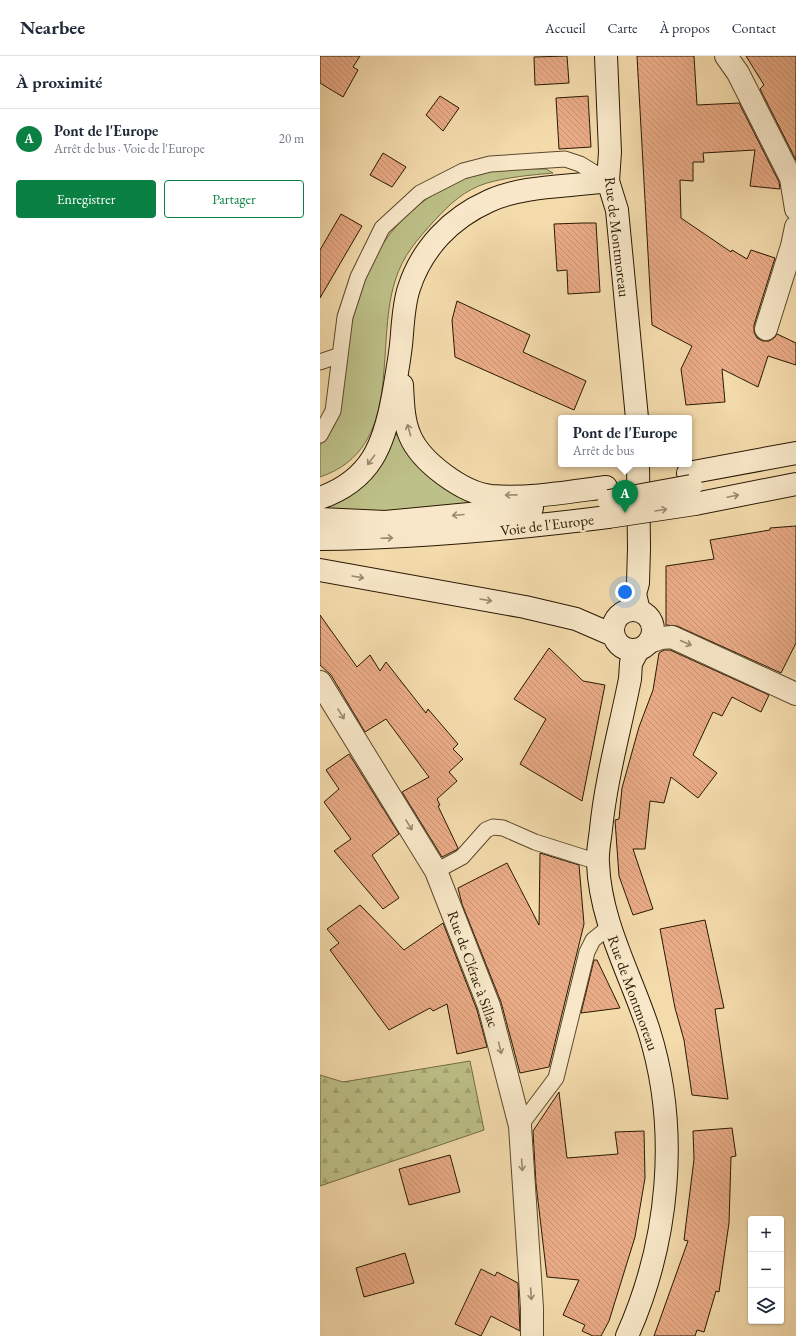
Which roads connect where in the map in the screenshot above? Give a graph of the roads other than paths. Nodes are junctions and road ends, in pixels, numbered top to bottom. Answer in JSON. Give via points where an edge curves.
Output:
{"nodes":[{"id":1,"x":606,"y":56,"type":"edge"},
{"id":2,"x":726,"y":56,"type":"edge"},
{"id":3,"x":608,"y":181,"type":"junction"},
{"id":4,"x":796,"y":209,"type":"edge"},
{"id":5,"x":796,"y":227,"type":"edge"},
{"id":6,"x":766,"y":329,"type":"dead end"},
{"id":7,"x":340,"y":355,"type":"junction"},
{"id":8,"x":400,"y":356,"type":"junction"},
{"id":9,"x":320,"y":362,"type":"edge"},
{"id":10,"x":637,"y":415,"type":"edge"},
{"id":11,"x":320,"y":435,"type":"edge"},
{"id":12,"x":796,"y":453,"type":"edge"},
{"id":13,"x":796,"y":466,"type":"edge"},
{"id":14,"x":638,"y":467,"type":"edge"},
{"id":15,"x":796,"y":484,"type":"edge"},
{"id":16,"x":692,"y":488,"type":"junction"},
{"id":17,"x":320,"y":498,"type":"edge"},
{"id":18,"x":608,"y":502,"type":"junction"},
{"id":19,"x":320,"y":519,"type":"edge"},
{"id":20,"x":320,"y":539,"type":"edge"},
{"id":21,"x":320,"y":570,"type":"edge"},
{"id":22,"x":639,"y":611,"type":"junction"},
{"id":23,"x":613,"y":635,"type":"junction"},
{"id":24,"x":644,"y":646,"type":"junction"},
{"id":25,"x":320,"y":682,"type":"edge"},
{"id":26,"x":796,"y":694,"type":"edge"},
{"id":27,"x":598,"y":862,"type":"junction"},
{"id":28,"x":436,"y":871,"type":"junction"},
{"id":29,"x":609,"y":927,"type":"junction"},
{"id":30,"x":520,"y":1126,"type":"junction"},
{"id":31,"x":532,"y":1336,"type":"edge"},
{"id":32,"x":627,"y":1336,"type":"edge"}],
"edges":[{"from":1,"to":3,"type":"main road","name":"Rue de Montmoreau","via":[[610,152]]},
{"from":2,"to":4,"type":"main road","via":[[738,73],[791,178]]},
{"from":3,"to":7,"type":"lane","via":[[580,164],[565,159],[527,161],[490,164],[463,171],[420,193],[382,228],[378,235],[351,297],[345,317]]},
{"from":3,"to":8,"type":"main road","via":[[527,190],[490,200],[464,214],[443,231],[419,263],[409,289]]},
{"from":3,"to":10,"type":"main road","name":"Rue de Montmoreau","via":[[617,210]]},
{"from":5,"to":6,"type":"main road"},
{"from":7,"to":9,"type":"lane"},
{"from":7,"to":11,"type":"lane","via":[[333,411]]},
{"from":8,"to":17,"type":"main road","one_way":true,"via":[[387,426],[375,456],[364,471],[351,481]]},
{"from":18,"to":8,"type":"main road","one_way":true,"via":[[549,495],[490,496],[460,485],[437,470],[421,454],[410,436],[403,410]]},
{"from":12,"to":16,"type":"main road"},
{"from":13,"to":16,"type":"main road","name":"Voie de l'Europe"},
{"from":14,"to":22,"type":"main road","via":[[639,548],[638,583],[635,594]]},
{"from":16,"to":15,"type":"main road","name":"Voie de l'Europe","one_way":true},
{"from":16,"to":18,"type":"main road","name":"Voie de l'Europe","bridge":true},
{"from":18,"to":19,"type":"main road","one_way":true,"via":[[385,522]]},
{"from":20,"to":18,"type":"main road","name":"Voie de l'Europe","one_way":true,"via":[[386,538],[492,531]]},
{"from":21,"to":23,"type":"main road","one_way":true,"via":[[526,607],[576,619]]},
{"from":22,"to":23,"type":"main road","via":[[621,613],[613,623]]},
{"from":22,"to":24,"type":"main road","via":[[645,614],[653,630]]},
{"from":23,"to":24,"type":"main road","via":[[619,646],[632,650]]},
{"from":24,"to":26,"type":"main road","one_way":true,"via":[[661,638],[672,637]]},
{"from":24,"to":27,"type":"main road","name":"Rue de Montmoreau","via":[[631,663],[630,679],[603,802]]},
{"from":25,"to":28,"type":"main road","name":"Rue de Clérac à Sillac","one_way":true},
{"from":27,"to":28,"type":"lane","via":[[535,842],[503,828],[493,828],[486,830],[462,857]]},
{"from":27,"to":29,"type":"main road","name":"Rue de Montmoreau"},
{"from":28,"to":30,"type":"main road","name":"Rue de Clérac à Sillac","one_way":true,"via":[[489,1006]]},
{"from":29,"to":30,"type":"lane","via":[[593,940],[587,952],[556,1078]]},
{"from":29,"to":32,"type":"main road","name":"Rue de Montmoreau","via":[[649,1032],[664,1103],[664,1203],[651,1268]]},
{"from":30,"to":31,"type":"main road","name":"Rue de Clérac à Sillac","one_way":true}]}
